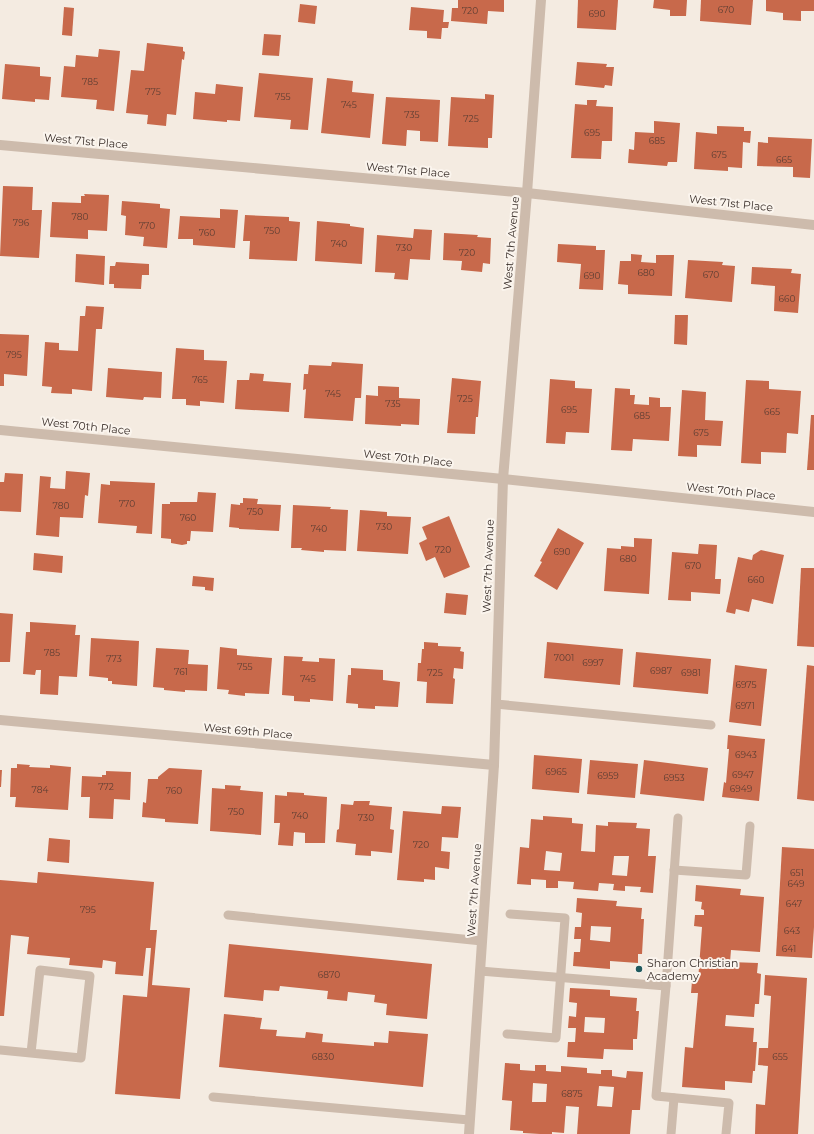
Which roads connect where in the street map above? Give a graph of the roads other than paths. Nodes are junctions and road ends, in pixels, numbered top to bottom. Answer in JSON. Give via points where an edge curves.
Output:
{"nodes":[{"id":1,"x":541,"y":0,"type":"edge"},
{"id":2,"x":0,"y":145,"type":"edge"},
{"id":3,"x":527,"y":193,"type":"junction"},
{"id":4,"x":814,"y":225,"type":"edge"},
{"id":5,"x":0,"y":430,"type":"edge"},
{"id":6,"x":503,"y":479,"type":"junction"},
{"id":7,"x":814,"y":512,"type":"edge"},
{"id":8,"x":496,"y":704,"type":"junction"},
{"id":9,"x":0,"y":720,"type":"edge"},
{"id":10,"x":711,"y":725,"type":"dead end"},
{"id":11,"x":494,"y":765,"type":"junction"},
{"id":12,"x":678,"y":818,"type":"dead end"},
{"id":13,"x":750,"y":826,"type":"dead end"},
{"id":14,"x":674,"y":870,"type":"junction"},
{"id":15,"x":510,"y":914,"type":"dead end"},
{"id":16,"x":228,"y":915,"type":"dead end"},
{"id":17,"x":482,"y":941,"type":"junction"},
{"id":18,"x":480,"y":971,"type":"junction"},
{"id":19,"x":561,"y":978,"type":"junction"},
{"id":20,"x":666,"y":986,"type":"junction"},
{"id":21,"x":507,"y":1034,"type":"dead end"},
{"id":22,"x":0,"y":1050,"type":"edge"},
{"id":23,"x":31,"y":1053,"type":"junction"},
{"id":24,"x":213,"y":1097,"type":"dead end"},
{"id":25,"x":674,"y":1098,"type":"junction"},
{"id":26,"x":469,"y":1120,"type":"junction"},
{"id":27,"x":469,"y":1134,"type":"edge"},
{"id":28,"x":671,"y":1134,"type":"edge"},
{"id":29,"x":726,"y":1134,"type":"edge"}],
"edges":[{"from":1,"to":3,"type":"street","name":"West 7th Avenue"},
{"from":2,"to":3,"type":"street","name":"West 71st Place"},
{"from":3,"to":4,"type":"street","name":"West 71st Place"},
{"from":3,"to":6,"type":"street","name":"West 7th Avenue"},
{"from":5,"to":6,"type":"street","name":"West 70th Place"},
{"from":6,"to":7,"type":"street","name":"West 70th Place"},
{"from":6,"to":8,"type":"street","name":"West 7th Avenue"},
{"from":8,"to":10,"type":"lane"},
{"from":8,"to":11,"type":"street","name":"West 7th Avenue"},
{"from":9,"to":11,"type":"street","name":"West 69th Place"},
{"from":11,"to":17,"type":"street","name":"West 7th Avenue"},
{"from":12,"to":14,"type":"lane"},
{"from":13,"to":14,"type":"lane","via":[[746,875]]},
{"from":14,"to":20,"type":"lane"},
{"from":15,"to":19,"type":"lane","via":[[565,918]]},
{"from":16,"to":17,"type":"lane"},
{"from":17,"to":18,"type":"street","name":"West 7th Avenue"},
{"from":18,"to":19,"type":"lane"},
{"from":18,"to":26,"type":"street","name":"West 7th Avenue"},
{"from":19,"to":20,"type":"lane"},
{"from":19,"to":21,"type":"lane","via":[[556,1038]]},
{"from":20,"to":25,"type":"lane","via":[[656,1096]]},
{"from":22,"to":23,"type":"lane"},
{"from":23,"to":23,"type":"lane","via":[[40,970],[90,976],[81,1058]]},
{"from":24,"to":26,"type":"lane"},
{"from":25,"to":28,"type":"lane"},
{"from":25,"to":29,"type":"lane","via":[[729,1103]]},
{"from":26,"to":27,"type":"street","name":"West 7th Avenue"}]}
